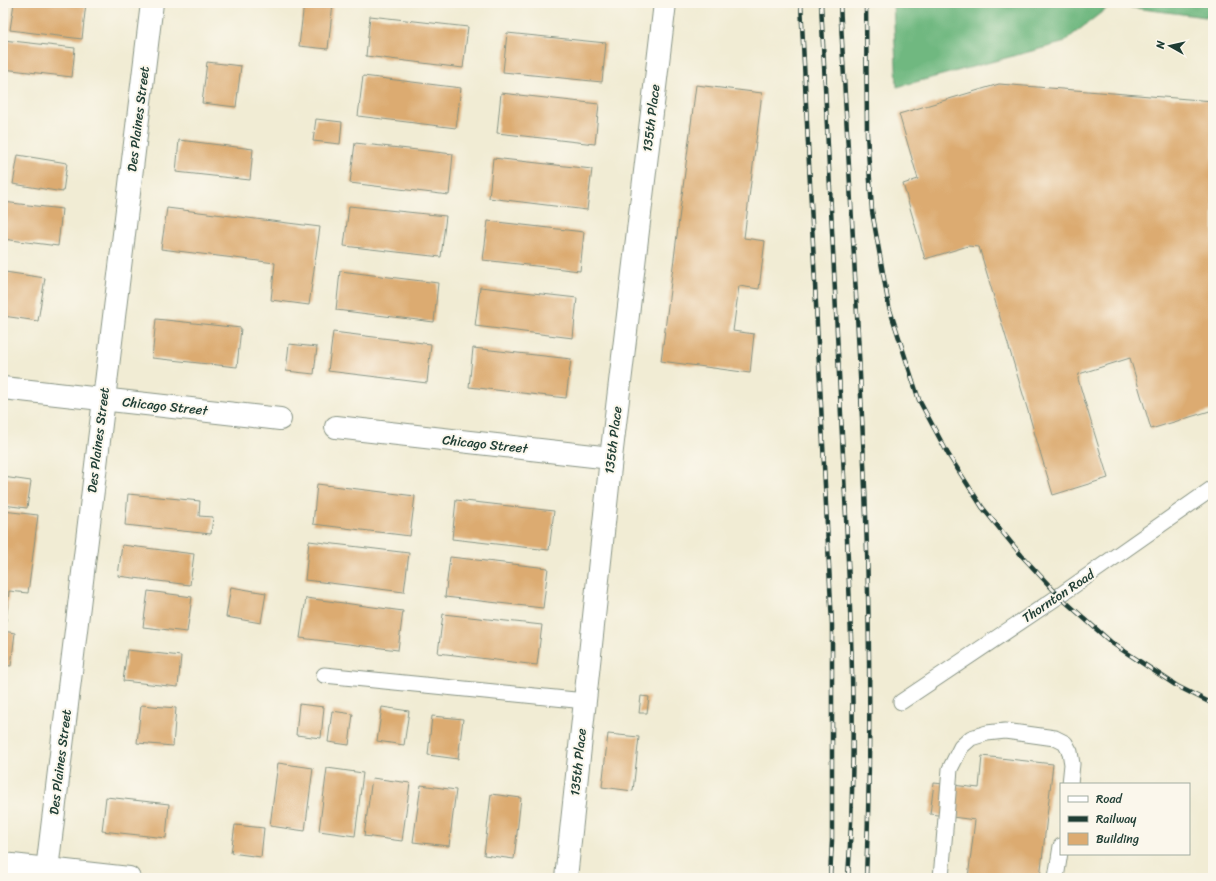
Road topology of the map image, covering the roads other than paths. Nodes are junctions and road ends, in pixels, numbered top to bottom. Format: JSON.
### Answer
{"nodes":[{"id":1,"x":152,"y":3,"type":"edge"},
{"id":2,"x":664,"y":3,"type":"edge"},
{"id":3,"x":3,"y":388,"type":"edge"},
{"id":4,"x":103,"y":399,"type":"junction"},
{"id":5,"x":280,"y":419,"type":"dead end"},
{"id":6,"x":336,"y":427,"type":"dead end"},
{"id":7,"x":611,"y":458,"type":"junction"},
{"id":8,"x":1213,"y":488,"type":"edge"},
{"id":9,"x":324,"y":674,"type":"dead end"},
{"id":10,"x":585,"y":701,"type":"junction"},
{"id":11,"x":901,"y":702,"type":"dead end"},
{"id":12,"x":1070,"y":783,"type":"edge"},
{"id":13,"x":1060,"y":852,"type":"edge"},
{"id":14,"x":3,"y":864,"type":"edge"},
{"id":15,"x":47,"y":873,"type":"edge"},
{"id":16,"x":129,"y":878,"type":"edge"},
{"id":17,"x":566,"y":878,"type":"edge"},
{"id":18,"x":941,"y":878,"type":"edge"},
{"id":19,"x":1056,"y":878,"type":"edge"}],
"edges":[{"from":1,"to":4,"type":"street","name":"Des Plaines Street"},
{"from":2,"to":7,"type":"street","name":"135th Place"},
{"from":3,"to":4,"type":"street","name":"Chicago Street"},
{"from":4,"to":5,"type":"street","name":"Chicago Street"},
{"from":4,"to":15,"type":"street","name":"Des Plaines Street"},
{"from":6,"to":7,"type":"street","name":"Chicago Street"},
{"from":7,"to":10,"type":"street","name":"135th Place"},
{"from":8,"to":11,"type":"lane","name":"Thornton Road"},
{"from":9,"to":10,"type":"lane"},
{"from":10,"to":17,"type":"street","name":"135th Place"},
{"from":12,"to":18,"type":"lane"},
{"from":13,"to":19,"type":"lane"},
{"from":14,"to":15,"type":"street"},
{"from":15,"to":16,"type":"street"}]}
